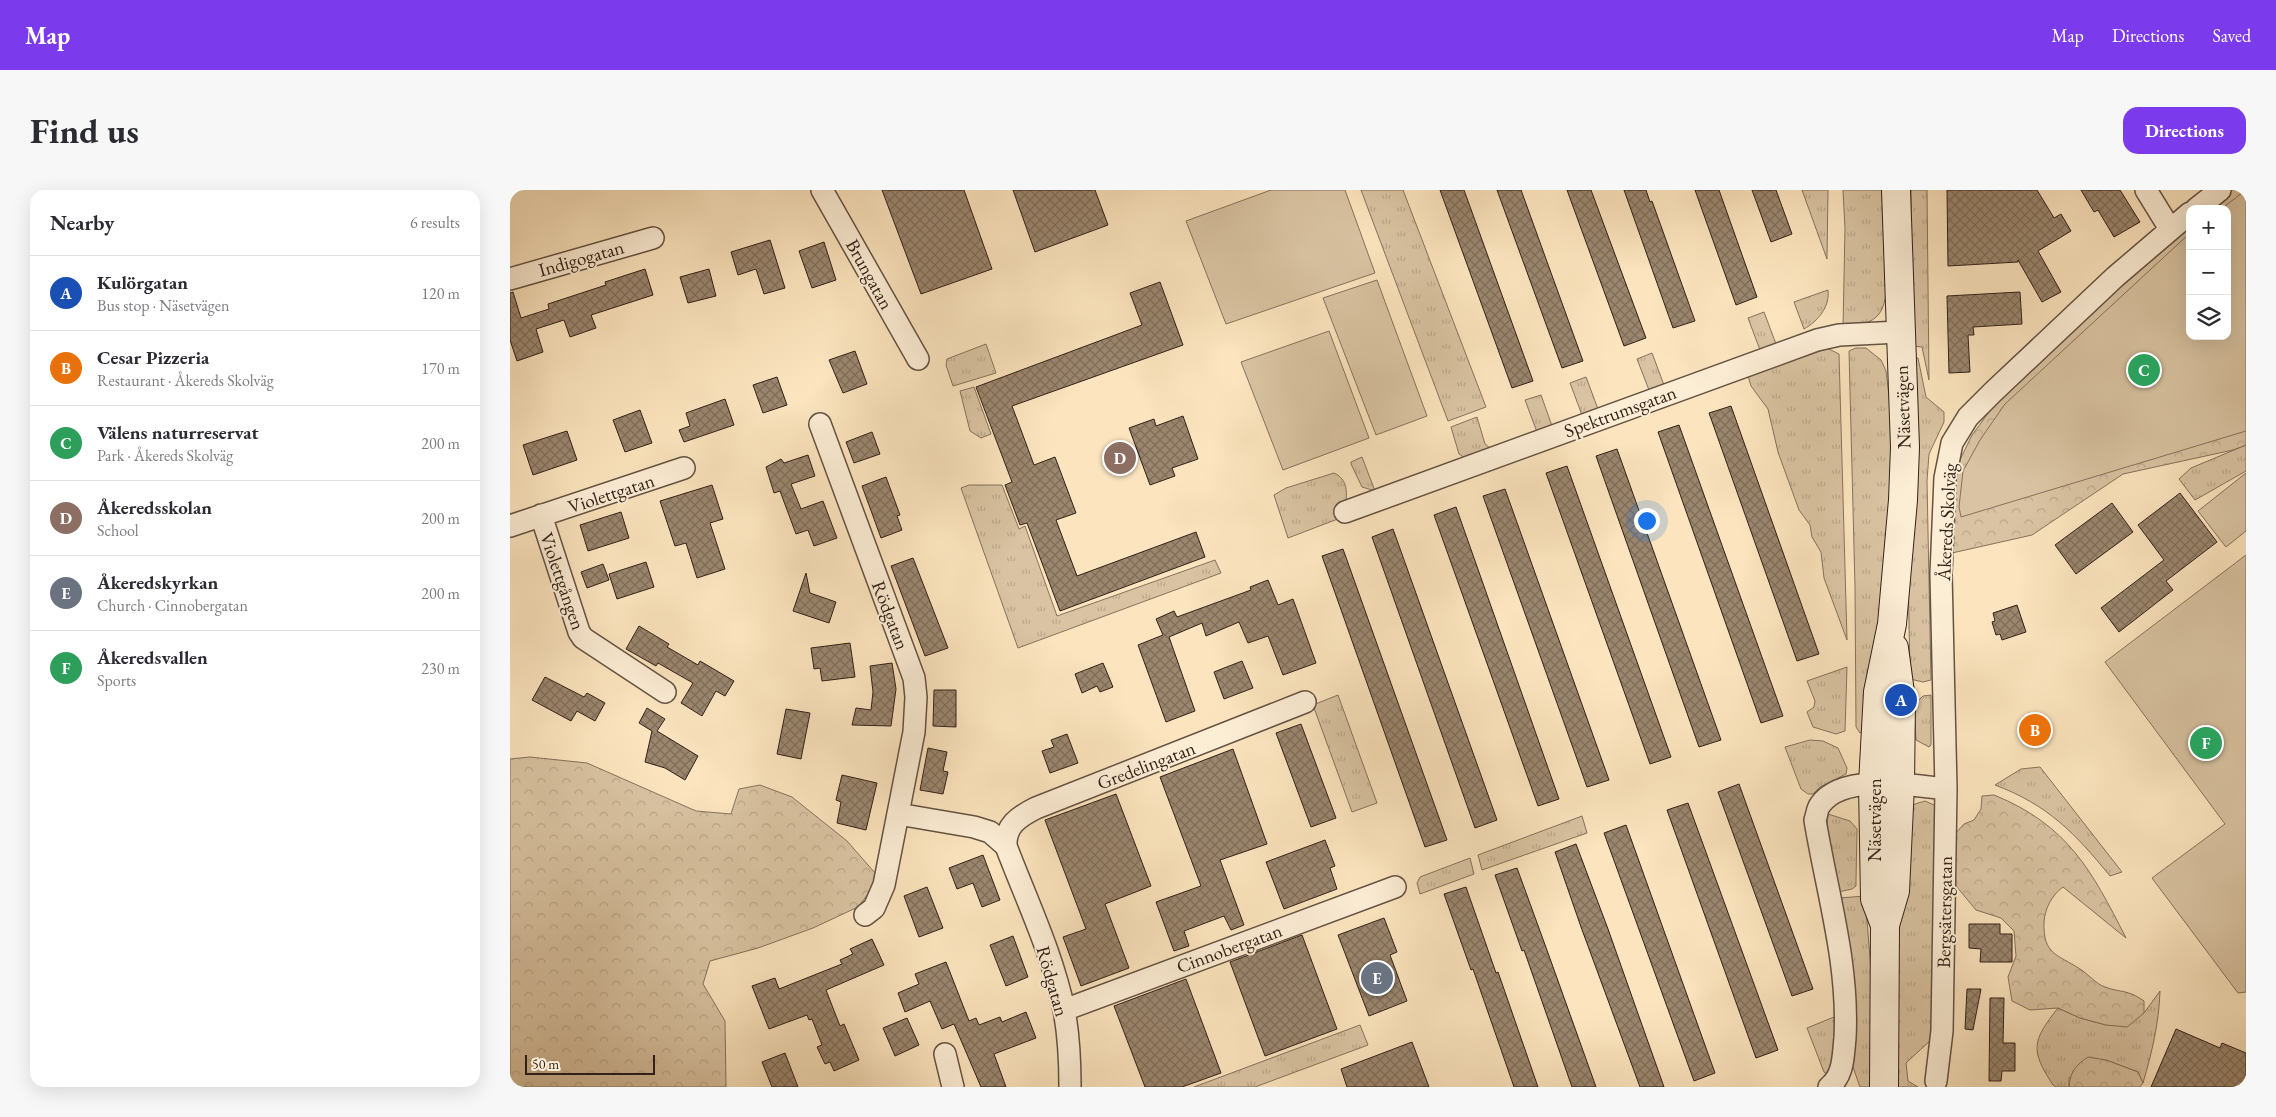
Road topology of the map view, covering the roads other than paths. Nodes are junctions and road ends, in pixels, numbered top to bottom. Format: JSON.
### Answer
{"nodes":[{"id":1,"x":822,"y":190,"type":"edge"},
{"id":2,"x":1896,"y":190,"type":"edge"},
{"id":3,"x":2146,"y":190,"type":"edge"},
{"id":4,"x":2220,"y":190,"type":"edge"},
{"id":5,"x":2201,"y":205,"type":"edge"},
{"id":6,"x":2186,"y":216,"type":"edge"},
{"id":7,"x":2170,"y":229,"type":"junction"},
{"id":8,"x":653,"y":238,"type":"dead end"},
{"id":9,"x":510,"y":279,"type":"edge"},
{"id":10,"x":1899,"y":332,"type":"junction"},
{"id":11,"x":918,"y":359,"type":"dead end"},
{"id":12,"x":820,"y":424,"type":"dead end"},
{"id":13,"x":684,"y":468,"type":"dead end"},
{"id":14,"x":1345,"y":512,"type":"dead end"},
{"id":15,"x":541,"y":515,"type":"junction"},
{"id":16,"x":510,"y":526,"type":"edge"},
{"id":17,"x":1892,"y":624,"type":"junction"},
{"id":18,"x":665,"y":692,"type":"dead end"},
{"id":19,"x":1305,"y":702,"type":"dead end"},
{"id":20,"x":1873,"y":784,"type":"junction"},
{"id":21,"x":1900,"y":785,"type":"junction"},
{"id":22,"x":1946,"y":789,"type":"junction"},
{"id":23,"x":898,"y":814,"type":"junction"},
{"id":24,"x":1006,"y":846,"type":"junction"},
{"id":25,"x":1395,"y":886,"type":"dead end"},
{"id":26,"x":865,"y":915,"type":"dead end"},
{"id":27,"x":1885,"y":925,"type":"junction"},
{"id":28,"x":1064,"y":1010,"type":"junction"},
{"id":29,"x":945,"y":1054,"type":"dead end"},
{"id":30,"x":1936,"y":1081,"type":"dead end"},
{"id":31,"x":953,"y":1087,"type":"edge"},
{"id":32,"x":1070,"y":1087,"type":"edge"},
{"id":33,"x":1829,"y":1087,"type":"edge"},
{"id":34,"x":1884,"y":1087,"type":"edge"}],
"edges":[{"from":1,"to":11,"type":"street","name":"Brungatan"},
{"from":2,"to":10,"type":"street","name":"Näsetvägen"},
{"from":3,"to":7,"type":"street"},
{"from":4,"to":5,"type":"street"},
{"from":6,"to":7,"type":"street","name":"Åkereds Skolväg"},
{"from":7,"to":22,"type":"street","name":"Åkereds Skolväg"},
{"from":8,"to":9,"type":"street","name":"Indigogatan"},
{"from":10,"to":14,"type":"street","name":"Spektrumsgatan"},
{"from":10,"to":17,"type":"street","name":"Näsetvägen"},
{"from":12,"to":23,"type":"street","name":"Rödgatan"},
{"from":13,"to":15,"type":"street","name":"Violettgatan"},
{"from":15,"to":16,"type":"street","name":"Violettgatan"},
{"from":15,"to":18,"type":"street","name":"Violettgången"},
{"from":17,"to":20,"type":"street","name":"Näsetvägen"},
{"from":17,"to":21,"type":"street","name":"Näsetvägen"},
{"from":19,"to":24,"type":"street","name":"Gredelingatan"},
{"from":20,"to":21,"type":"street"},
{"from":20,"to":27,"type":"street","name":"Näsetvägen"},
{"from":20,"to":33,"type":"street"},
{"from":21,"to":22,"type":"street"},
{"from":21,"to":27,"type":"street","name":"Näsetvägen"},
{"from":22,"to":30,"type":"street","name":"Bergsätersgatan"},
{"from":23,"to":24,"type":"street"},
{"from":23,"to":26,"type":"street","name":"Rödgatan"},
{"from":24,"to":28,"type":"street","name":"Rödgatan"},
{"from":25,"to":28,"type":"street","name":"Cinnobergatan"},
{"from":27,"to":34,"type":"street","name":"Näsetvägen"},
{"from":28,"to":32,"type":"street","name":"Rödgatan"},
{"from":29,"to":31,"type":"street"}]}
